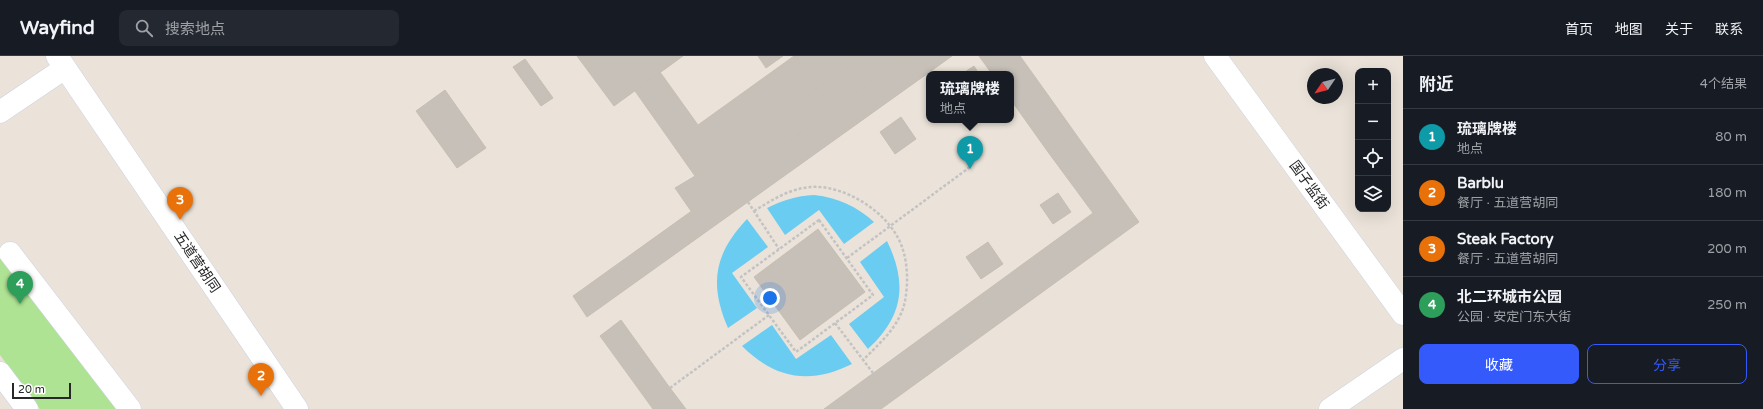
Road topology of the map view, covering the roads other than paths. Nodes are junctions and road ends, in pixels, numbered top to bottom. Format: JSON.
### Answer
{"nodes":[{"id":1,"x":1215,"y":56,"type":"edge"},
{"id":2,"x":61,"y":60,"type":"edge"},
{"id":3,"x":0,"y":112,"type":"edge"},
{"id":4,"x":10,"y":253,"type":"dead end"},
{"id":5,"x":1403,"y":314,"type":"edge"},
{"id":6,"x":1403,"y":359,"type":"edge"},
{"id":7,"x":0,"y":372,"type":"edge"},
{"id":8,"x":27,"y":409,"type":"edge"},
{"id":9,"x":130,"y":409,"type":"edge"},
{"id":10,"x":297,"y":409,"type":"edge"},
{"id":11,"x":1330,"y":409,"type":"edge"}],
"edges":[{"from":1,"to":5,"type":"street","name":"国子监街"},
{"from":2,"to":3,"type":"street"},
{"from":2,"to":10,"type":"street","name":"五道营胡同"},
{"from":4,"to":9,"type":"street"},
{"from":6,"to":11,"type":"street"},
{"from":7,"to":8,"type":"street"}]}
